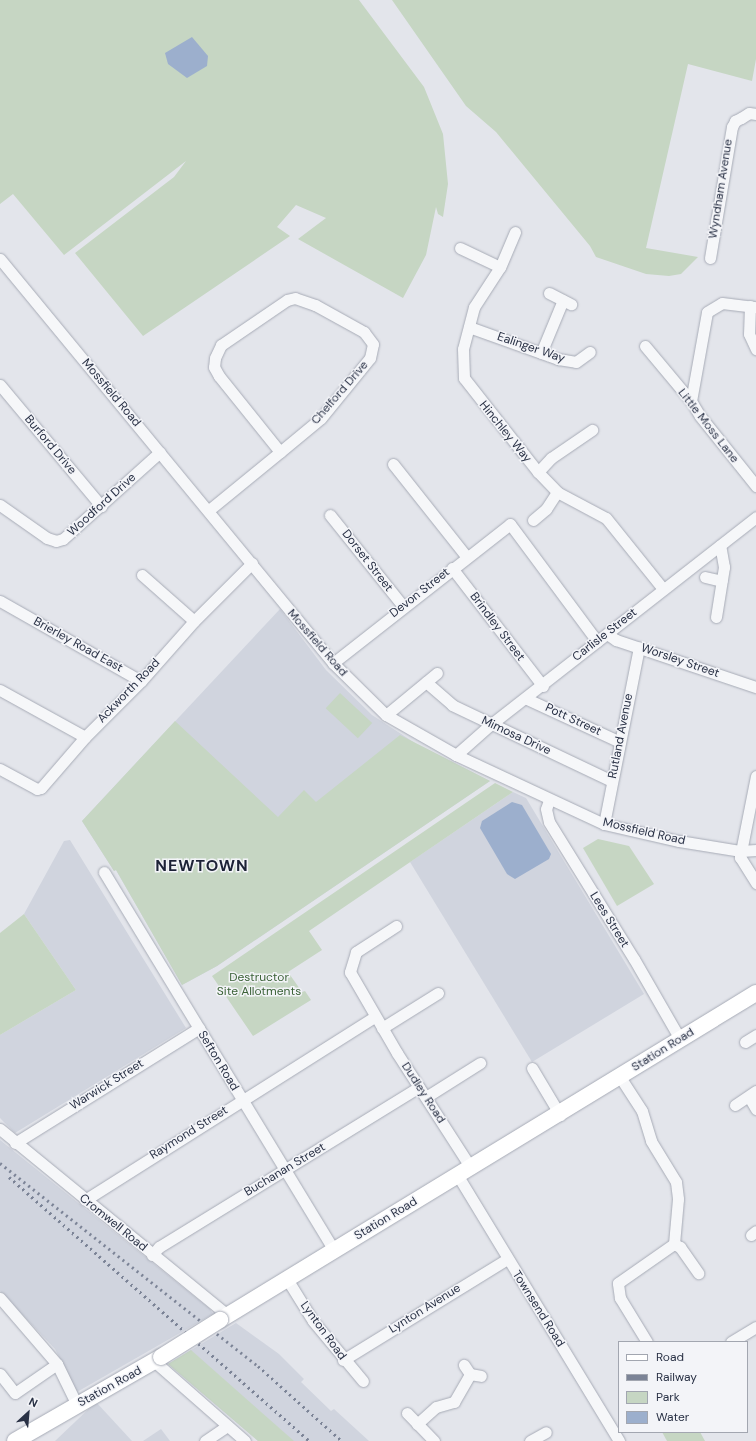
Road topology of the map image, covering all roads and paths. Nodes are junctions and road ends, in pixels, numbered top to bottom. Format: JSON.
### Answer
{"nodes":[{"id":1,"x":756,"y":114,"type":"edge"},
{"id":2,"x":515,"y":232,"type":"dead end"},
{"id":3,"x":460,"y":248,"type":"dead end"},
{"id":4,"x":710,"y":258,"type":"dead end"},
{"id":5,"x":0,"y":259,"type":"edge"},
{"id":6,"x":500,"y":267,"type":"junction"},
{"id":7,"x":549,"y":293,"type":"dead end"},
{"id":8,"x":753,"y":306,"type":"edge"},
{"id":9,"x":469,"y":327,"type":"junction"},
{"id":10,"x":645,"y":346,"type":"dead end"},
{"id":11,"x":756,"y":349,"type":"edge"},
{"id":12,"x":590,"y":352,"type":"dead end"},
{"id":13,"x":541,"y":353,"type":"junction"},
{"id":14,"x":0,"y":384,"type":"edge"},
{"id":15,"x":691,"y":401,"type":"junction"},
{"id":16,"x":592,"y":430,"type":"dead end"},
{"id":17,"x":160,"y":452,"type":"junction"},
{"id":18,"x":280,"y":452,"type":"junction"},
{"id":19,"x":393,"y":464,"type":"dead end"},
{"id":20,"x":538,"y":472,"type":"junction"},
{"id":21,"x":744,"y":472,"type":"junction"},
{"id":22,"x":756,"y":474,"type":"edge"},
{"id":23,"x":756,"y":486,"type":"edge"},
{"id":24,"x":557,"y":492,"type":"junction"},
{"id":25,"x":0,"y":505,"type":"edge"},
{"id":26,"x":101,"y":506,"type":"junction"},
{"id":27,"x":209,"y":510,"type":"junction"},
{"id":28,"x":330,"y":515,"type":"dead end"},
{"id":29,"x":756,"y":517,"type":"edge"},
{"id":30,"x":533,"y":520,"type":"dead end"},
{"id":31,"x":720,"y":545,"type":"junction"},
{"id":32,"x":466,"y":556,"type":"junction"},
{"id":33,"x":252,"y":563,"type":"junction"},
{"id":34,"x":452,"y":568,"type":"junction"},
{"id":35,"x":142,"y":575,"type":"dead end"},
{"id":36,"x":705,"y":577,"type":"dead end"},
{"id":37,"x":722,"y":581,"type":"junction"},
{"id":38,"x":663,"y":589,"type":"junction"},
{"id":39,"x":0,"y":601,"type":"edge"},
{"id":40,"x":403,"y":606,"type":"junction"},
{"id":41,"x":716,"y":617,"type":"dead end"},
{"id":42,"x":194,"y":620,"type":"junction"},
{"id":43,"x":607,"y":634,"type":"junction"},
{"id":44,"x":597,"y":641,"type":"junction"},
{"id":45,"x":639,"y":647,"type":"junction"},
{"id":46,"x":332,"y":663,"type":"junction"},
{"id":47,"x":437,"y":673,"type":"dead end"},
{"id":48,"x":141,"y":681,"type":"junction"},
{"id":49,"x":426,"y":682,"type":"junction"},
{"id":50,"x":543,"y":686,"type":"junction"},
{"id":51,"x":756,"y":687,"type":"edge"},
{"id":52,"x":0,"y":690,"type":"edge"},
{"id":53,"x":526,"y":699,"type":"junction"},
{"id":54,"x":386,"y":715,"type":"junction"},
{"id":55,"x":490,"y":725,"type":"junction"},
{"id":56,"x":85,"y":737,"type":"junction"},
{"id":57,"x":620,"y":742,"type":"junction"},
{"id":58,"x":456,"y":755,"type":"junction"},
{"id":59,"x":0,"y":769,"type":"edge"},
{"id":60,"x":756,"y":776,"type":"edge"},
{"id":61,"x":612,"y":781,"type":"junction"},
{"id":62,"x":549,"y":800,"type":"junction"},
{"id":63,"x":604,"y":824,"type":"junction"},
{"id":64,"x":756,"y":850,"type":"edge"},
{"id":65,"x":741,"y":851,"type":"junction"},
{"id":66,"x":104,"y":872,"type":"dead end"},
{"id":67,"x":756,"y":883,"type":"edge"},
{"id":68,"x":396,"y":926,"type":"dead end"},
{"id":69,"x":438,"y":993,"type":"dead end"},
{"id":70,"x":756,"y":993,"type":"edge"},
{"id":71,"x":375,"y":1017,"type":"junction"},
{"id":72,"x":198,"y":1028,"type":"junction"},
{"id":73,"x":382,"y":1028,"type":"junction"},
{"id":74,"x":756,"y":1034,"type":"edge"},
{"id":75,"x":680,"y":1039,"type":"junction"},
{"id":76,"x":745,"y":1042,"type":"dead end"},
{"id":77,"x":480,"y":1063,"type":"dead end"},
{"id":78,"x":532,"y":1068,"type":"dead end"},
{"id":79,"x":620,"y":1077,"type":"junction"},
{"id":80,"x":419,"y":1087,"type":"junction"},
{"id":81,"x":752,"y":1094,"type":"edge"},
{"id":82,"x":426,"y":1097,"type":"junction"},
{"id":83,"x":241,"y":1100,"type":"junction"},
{"id":84,"x":735,"y":1105,"type":"dead end"},
{"id":85,"x":756,"y":1109,"type":"edge"},
{"id":86,"x":560,"y":1115,"type":"junction"},
{"id":87,"x":0,"y":1129,"type":"edge"},
{"id":88,"x":15,"y":1143,"type":"junction"},
{"id":89,"x":284,"y":1170,"type":"junction"},
{"id":90,"x":465,"y":1172,"type":"junction"},
{"id":91,"x":85,"y":1200,"type":"junction"},
{"id":92,"x":674,"y":1244,"type":"junction"},
{"id":93,"x":334,"y":1250,"type":"junction"},
{"id":94,"x":152,"y":1255,"type":"junction"},
{"id":95,"x":507,"y":1259,"type":"junction"},
{"id":96,"x":698,"y":1273,"type":"dead end"},
{"id":97,"x":287,"y":1279,"type":"junction"},
{"id":98,"x":0,"y":1298,"type":"edge"},
{"id":99,"x":224,"y":1318,"type":"junction"},
{"id":100,"x":756,"y":1327,"type":"edge"},
{"id":101,"x":646,"y":1341,"type":"edge"},
{"id":102,"x":733,"y":1341,"type":"edge"},
{"id":103,"x":158,"y":1359,"type":"junction"},
{"id":104,"x":342,"y":1360,"type":"junction"},
{"id":105,"x":57,"y":1364,"type":"junction"},
{"id":106,"x":472,"y":1372,"type":"dead end"},
{"id":107,"x":2,"y":1381,"type":"edge"},
{"id":108,"x":363,"y":1381,"type":"dead end"},
{"id":109,"x":78,"y":1405,"type":"junction"},
{"id":110,"x":407,"y":1413,"type":"dead end"},
{"id":111,"x":417,"y":1424,"type":"junction"},
{"id":112,"x":228,"y":1426,"type":"junction"},
{"id":113,"x":546,"y":1432,"type":"dead end"},
{"id":114,"x":15,"y":1441,"type":"edge"},
{"id":115,"x":205,"y":1441,"type":"edge"},
{"id":116,"x":245,"y":1441,"type":"edge"},
{"id":117,"x":434,"y":1441,"type":"edge"},
{"id":118,"x":530,"y":1441,"type":"edge"},
{"id":119,"x":619,"y":1441,"type":"edge"}],
"edges":[{"from":1,"to":4,"type":"street","name":"Wyndham Avenue"},
{"from":2,"to":6,"type":"street","name":"Hinchley Way"},
{"from":3,"to":6,"type":"street"},
{"from":5,"to":17,"type":"street","name":"Mossfield Road"},
{"from":6,"to":9,"type":"street","name":"Hinchley Way"},
{"from":7,"to":13,"type":"street"},
{"from":8,"to":11,"type":"street"},
{"from":8,"to":15,"type":"street"},
{"from":9,"to":13,"type":"street","name":"Ealinger Way"},
{"from":9,"to":20,"type":"street","name":"Hinchley Way"},
{"from":10,"to":15,"type":"street","name":"Little Moss Lane"},
{"from":12,"to":13,"type":"street","name":"Ealinger Way"},
{"from":14,"to":26,"type":"street","name":"Burford Drive"},
{"from":15,"to":21,"type":"street","name":"Little Moss Lane"},
{"from":16,"to":20,"type":"street"},
{"from":17,"to":26,"type":"street","name":"Woodford Drive"},
{"from":17,"to":27,"type":"street","name":"Mossfield Road"},
{"from":18,"to":18,"type":"street","name":"Chelford Drive"},
{"from":18,"to":27,"type":"street","name":"Chelford Drive"},
{"from":19,"to":32,"type":"street"},
{"from":20,"to":24,"type":"street","name":"Hinchley Way"},
{"from":21,"to":22,"type":"street"},
{"from":21,"to":23,"type":"street","name":"Little Moss Lane"},
{"from":24,"to":30,"type":"street"},
{"from":24,"to":38,"type":"street","name":"Hinchley Way"},
{"from":25,"to":26,"type":"street","name":"Woodford Drive"},
{"from":27,"to":33,"type":"street","name":"Mossfield Road"},
{"from":28,"to":40,"type":"street","name":"Dorset Street"},
{"from":29,"to":31,"type":"street","name":"Carlisle Street"},
{"from":31,"to":37,"type":"street"},
{"from":31,"to":38,"type":"street","name":"Carlisle Street"},
{"from":32,"to":34,"type":"street","name":"Devon Street"},
{"from":32,"to":44,"type":"street","name":"Devon Street"},
{"from":33,"to":42,"type":"street","name":"Ackworth Road"},
{"from":33,"to":46,"type":"street","name":"Mossfield Road"},
{"from":34,"to":40,"type":"street","name":"Devon Street"},
{"from":34,"to":50,"type":"street","name":"Brindley Street"},
{"from":35,"to":42,"type":"street"},
{"from":36,"to":37,"type":"street"},
{"from":37,"to":41,"type":"street"},
{"from":38,"to":43,"type":"street","name":"Carlisle Street"},
{"from":39,"to":48,"type":"street","name":"Brierley Road East"},
{"from":40,"to":46,"type":"street","name":"Devon Street"},
{"from":42,"to":48,"type":"street","name":"Ackworth Road"},
{"from":43,"to":44,"type":"street","name":"Carlisle Street"},
{"from":43,"to":45,"type":"street","name":"Worsley Street"},
{"from":44,"to":50,"type":"street","name":"Carlisle Street"},
{"from":45,"to":51,"type":"street","name":"Worsley Street"},
{"from":45,"to":57,"type":"street","name":"Rutland Avenue"},
{"from":46,"to":54,"type":"street","name":"Mossfield Road"},
{"from":47,"to":49,"type":"street"},
{"from":48,"to":56,"type":"street","name":"Ackworth Road"},
{"from":49,"to":54,"type":"street"},
{"from":49,"to":55,"type":"street","name":"Mimosa Drive"},
{"from":50,"to":53,"type":"street","name":"Carlisle Street"},
{"from":52,"to":56,"type":"street"},
{"from":53,"to":55,"type":"street","name":"Carlisle Street"},
{"from":53,"to":57,"type":"street","name":"Pott Street"},
{"from":54,"to":58,"type":"street","name":"Mossfield Road"},
{"from":55,"to":58,"type":"street","name":"Carlisle Street"},
{"from":55,"to":61,"type":"street","name":"Mimosa Drive"},
{"from":56,"to":59,"type":"street","name":"Ackworth Road"},
{"from":57,"to":61,"type":"street","name":"Rutland Avenue"},
{"from":58,"to":62,"type":"street","name":"Mossfield Road"},
{"from":60,"to":65,"type":"street"},
{"from":61,"to":63,"type":"street","name":"Rutland Avenue"},
{"from":62,"to":63,"type":"street","name":"Mossfield Road"},
{"from":62,"to":75,"type":"street","name":"Lees Street"},
{"from":63,"to":65,"type":"street","name":"Mossfield Road"},
{"from":64,"to":65,"type":"street","name":"Mossfield Road"},
{"from":65,"to":67,"type":"street"},
{"from":66,"to":72,"type":"street","name":"Sefton Road"},
{"from":68,"to":71,"type":"street","name":"Dudley Road"},
{"from":69,"to":73,"type":"street"},
{"from":70,"to":75,"type":"main road","name":"Station Road"},
{"from":71,"to":73,"type":"street","name":"Dudley Road"},
{"from":71,"to":83,"type":"street","name":"Raymond Street"},
{"from":72,"to":83,"type":"street","name":"Sefton Road"},
{"from":72,"to":88,"type":"street","name":"Warwick Street"},
{"from":73,"to":80,"type":"street","name":"Dudley Road"},
{"from":74,"to":76,"type":"street"},
{"from":75,"to":79,"type":"main road","name":"Station Road"},
{"from":77,"to":82,"type":"street"},
{"from":78,"to":86,"type":"street"},
{"from":79,"to":86,"type":"main road","name":"Station Road"},
{"from":79,"to":92,"type":"street"},
{"from":80,"to":82,"type":"street","name":"Dudley Road"},
{"from":80,"to":89,"type":"street","name":"Buchanan Street"},
{"from":81,"to":84,"type":"street"},
{"from":81,"to":85,"type":"street"},
{"from":82,"to":90,"type":"street","name":"Dudley Road"},
{"from":83,"to":89,"type":"street","name":"Sefton Road"},
{"from":83,"to":91,"type":"street","name":"Raymond Street"},
{"from":86,"to":90,"type":"main road","name":"Station Road"},
{"from":87,"to":88,"type":"street","name":"Cromwell Road"},
{"from":88,"to":91,"type":"street","name":"Cromwell Road"},
{"from":89,"to":93,"type":"street","name":"Sefton Road"},
{"from":89,"to":94,"type":"street","name":"Buchanan Street"},
{"from":90,"to":93,"type":"main road","name":"Station Road"},
{"from":90,"to":95,"type":"street","name":"Townsend Road"},
{"from":91,"to":94,"type":"street","name":"Cromwell Road"},
{"from":92,"to":96,"type":"street"},
{"from":92,"to":101,"type":"street"},
{"from":93,"to":97,"type":"main road","name":"Station Road"},
{"from":94,"to":99,"type":"street","name":"Cromwell Road"},
{"from":95,"to":104,"type":"street","name":"Lynton Avenue"},
{"from":95,"to":119,"type":"street","name":"Townsend Road"},
{"from":97,"to":99,"type":"main road","name":"Station Road"},
{"from":97,"to":104,"type":"street","name":"Lynton Road"},
{"from":98,"to":105,"type":"street"},
{"from":99,"to":103,"type":"main road","name":"Station Road","bridge":true},
{"from":100,"to":102,"type":"street"},
{"from":103,"to":109,"type":"main road","name":"Station Road"},
{"from":103,"to":112,"type":"street"},
{"from":104,"to":108,"type":"street","name":"Lynton Road"},
{"from":105,"to":107,"type":"street"},
{"from":105,"to":109,"type":"street"},
{"from":106,"to":111,"type":"street"},
{"from":109,"to":114,"type":"main road","name":"Station Road"},
{"from":110,"to":111,"type":"street"},
{"from":111,"to":117,"type":"street"},
{"from":112,"to":115,"type":"street"},
{"from":112,"to":116,"type":"street"},
{"from":113,"to":118,"type":"street"}]}
